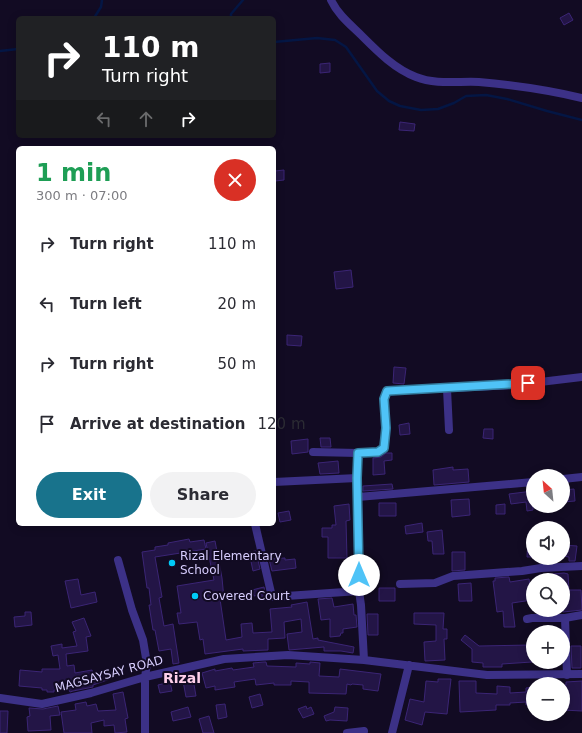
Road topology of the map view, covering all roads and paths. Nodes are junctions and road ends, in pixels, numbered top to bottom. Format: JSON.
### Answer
{"nodes":[{"id":1,"x":331,"y":0,"type":"edge"},
{"id":2,"x":582,"y":98,"type":"edge"},
{"id":3,"x":582,"y":377,"type":"edge"},
{"id":4,"x":447,"y":389,"type":"junction"},
{"id":5,"x":448,"y":430,"type":"dead end"},
{"id":6,"x":313,"y":452,"type":"dead end"},
{"id":7,"x":358,"y":453,"type":"junction"},
{"id":8,"x":582,"y":477,"type":"edge"},
{"id":9,"x":357,"y":478,"type":"junction"},
{"id":10,"x":570,"y":478,"type":"edge"},
{"id":11,"x":276,"y":482,"type":"edge"},
{"id":12,"x":526,"y":483,"type":"edge"},
{"id":13,"x":358,"y":497,"type":"junction"},
{"id":14,"x":255,"y":526,"type":"edge"},
{"id":15,"x":118,"y":560,"type":"dead end"},
{"id":16,"x":582,"y":566,"type":"edge"},
{"id":17,"x":400,"y":584,"type":"dead end"},
{"id":18,"x":359,"y":591,"type":"junction"},
{"id":19,"x":582,"y":615,"type":"edge"},
{"id":20,"x":565,"y":618,"type":"junction"},
{"id":21,"x":527,"y":619,"type":"dead end"},
{"id":22,"x":364,"y":660,"type":"junction"},
{"id":23,"x":409,"y":665,"type":"junction"},
{"id":24,"x":582,"y":674,"type":"edge"},
{"id":25,"x":567,"y":675,"type":"junction"},
{"id":26,"x":144,"y":677,"type":"junction"},
{"id":27,"x":0,"y":698,"type":"edge"},
{"id":28,"x":364,"y":731,"type":"dead end"},
{"id":29,"x":145,"y":733,"type":"edge"},
{"id":30,"x":347,"y":733,"type":"edge"},
{"id":31,"x":392,"y":733,"type":"edge"}],
"edges":[{"from":1,"to":2,"type":"street"},
{"from":3,"to":4,"type":"street"},
{"from":4,"to":5,"type":"street"},
{"from":4,"to":7,"type":"street"},
{"from":6,"to":7,"type":"street"},
{"from":7,"to":9,"type":"street"},
{"from":8,"to":10,"type":"street"},
{"from":9,"to":11,"type":"street"},
{"from":9,"to":13,"type":"street"},
{"from":12,"to":13,"type":"street"},
{"from":13,"to":18,"type":"street"},
{"from":14,"to":18,"type":"street"},
{"from":15,"to":26,"type":"street"},
{"from":16,"to":17,"type":"street"},
{"from":18,"to":22,"type":"street"},
{"from":19,"to":20,"type":"street"},
{"from":20,"to":21,"type":"street"},
{"from":20,"to":25,"type":"street"},
{"from":22,"to":23,"type":"street","name":"MAGSAYSAY ROAD"},
{"from":22,"to":26,"type":"street","name":"MAGSAYSAY ROAD"},
{"from":23,"to":25,"type":"street","name":"MAGSAYSAY ROAD"},
{"from":23,"to":31,"type":"street"},
{"from":24,"to":25,"type":"street","name":"MAGSAYSAY ROAD"},
{"from":26,"to":27,"type":"street","name":"MAGSAYSAY ROAD"},
{"from":26,"to":29,"type":"street"},
{"from":28,"to":30,"type":"street"}]}
